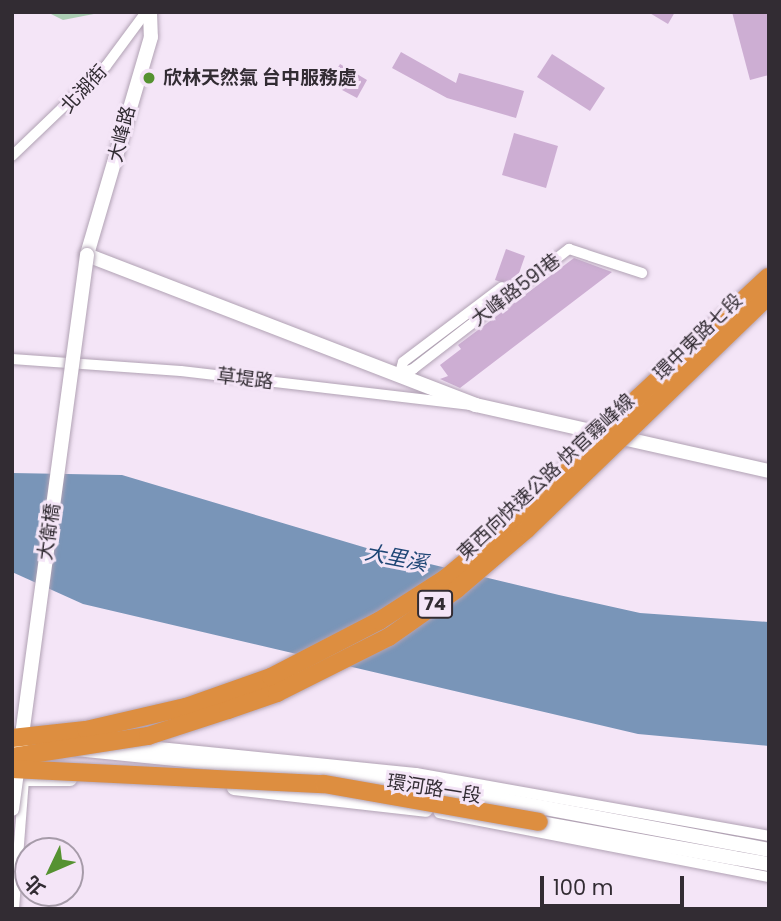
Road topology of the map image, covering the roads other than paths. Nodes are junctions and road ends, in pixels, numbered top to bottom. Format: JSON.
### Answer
{"nodes":[{"id":1,"x":148,"y":12,"type":"edge"},
{"id":2,"x":12,"y":156,"type":"edge"},
{"id":3,"x":87,"y":255,"type":"junction"},
{"id":4,"x":769,"y":270,"type":"edge"},
{"id":5,"x":642,"y":273,"type":"dead end"},
{"id":6,"x":768,"y":277,"type":"edge"},
{"id":7,"x":502,"y":288,"type":"dead end"},
{"id":8,"x":769,"y":297,"type":"edge"},
{"id":9,"x":12,"y":359,"type":"edge"},
{"id":10,"x":400,"y":373,"type":"junction"},
{"id":11,"x":476,"y":405,"type":"junction"},
{"id":12,"x":598,"y":434,"type":"junction"},
{"id":13,"x":623,"y":439,"type":"junction"},
{"id":14,"x":769,"y":471,"type":"edge"},
{"id":15,"x":12,"y":740,"type":"edge"},
{"id":16,"x":96,"y":754,"type":"junction"},
{"id":17,"x":12,"y":757,"type":"edge"},
{"id":18,"x":16,"y":776,"type":"edge"},
{"id":19,"x":12,"y":809,"type":"edge"},
{"id":20,"x":422,"y":810,"type":"junction"},
{"id":21,"x":539,"y":822,"type":"junction"},
{"id":22,"x":769,"y":836,"type":"edge"},
{"id":23,"x":769,"y":850,"type":"edge"},
{"id":24,"x":769,"y":864,"type":"edge"},
{"id":25,"x":769,"y":877,"type":"edge"},
{"id":26,"x":14,"y":909,"type":"edge"}],
"edges":[{"from":1,"to":2,"type":"street","name":"北湖街"},
{"from":1,"to":3,"type":"street","name":"大峰路"},
{"from":3,"to":10,"type":"street","name":"草堤路"},
{"from":3,"to":19,"type":"street","name":"大衛橋","bridge":true},
{"from":4,"to":12,"type":"street","name":"環中東路七段"},
{"from":5,"to":10,"type":"street","name":"大峰路591巷"},
{"from":6,"to":15,"type":"highway","name":"東西向快速公路 快官霧峰線","number":"74","bridge":true},
{"from":7,"to":10,"type":"street"},
{"from":8,"to":13,"type":"street","name":"環中東路七段"},
{"from":8,"to":17,"type":"highway","name":"東西向快速公路 快官霧峰線","number":"74","bridge":true},
{"from":9,"to":11,"type":"street","name":"草堤路"},
{"from":10,"to":11,"type":"street","name":"草堤路"},
{"from":11,"to":12,"type":"street","name":"草堤路"},
{"from":12,"to":13,"type":"street","name":"草堤路"},
{"from":13,"to":14,"type":"street","name":"草堤路"},
{"from":15,"to":16,"type":"street","name":"環河路一段"},
{"from":16,"to":22,"type":"street","name":"環河路一段"},
{"from":16,"to":23,"type":"street","name":"環河路一段"},
{"from":18,"to":20,"type":"street","name":"環河路一段"},
{"from":18,"to":21,"type":"highway","bridge":true},
{"from":18,"to":26,"type":"street"},
{"from":20,"to":21,"type":"street","name":"環河路一段"},
{"from":20,"to":25,"type":"street","name":"環河路一段"},
{"from":21,"to":24,"type":"street","name":"環河路一段"}]}
